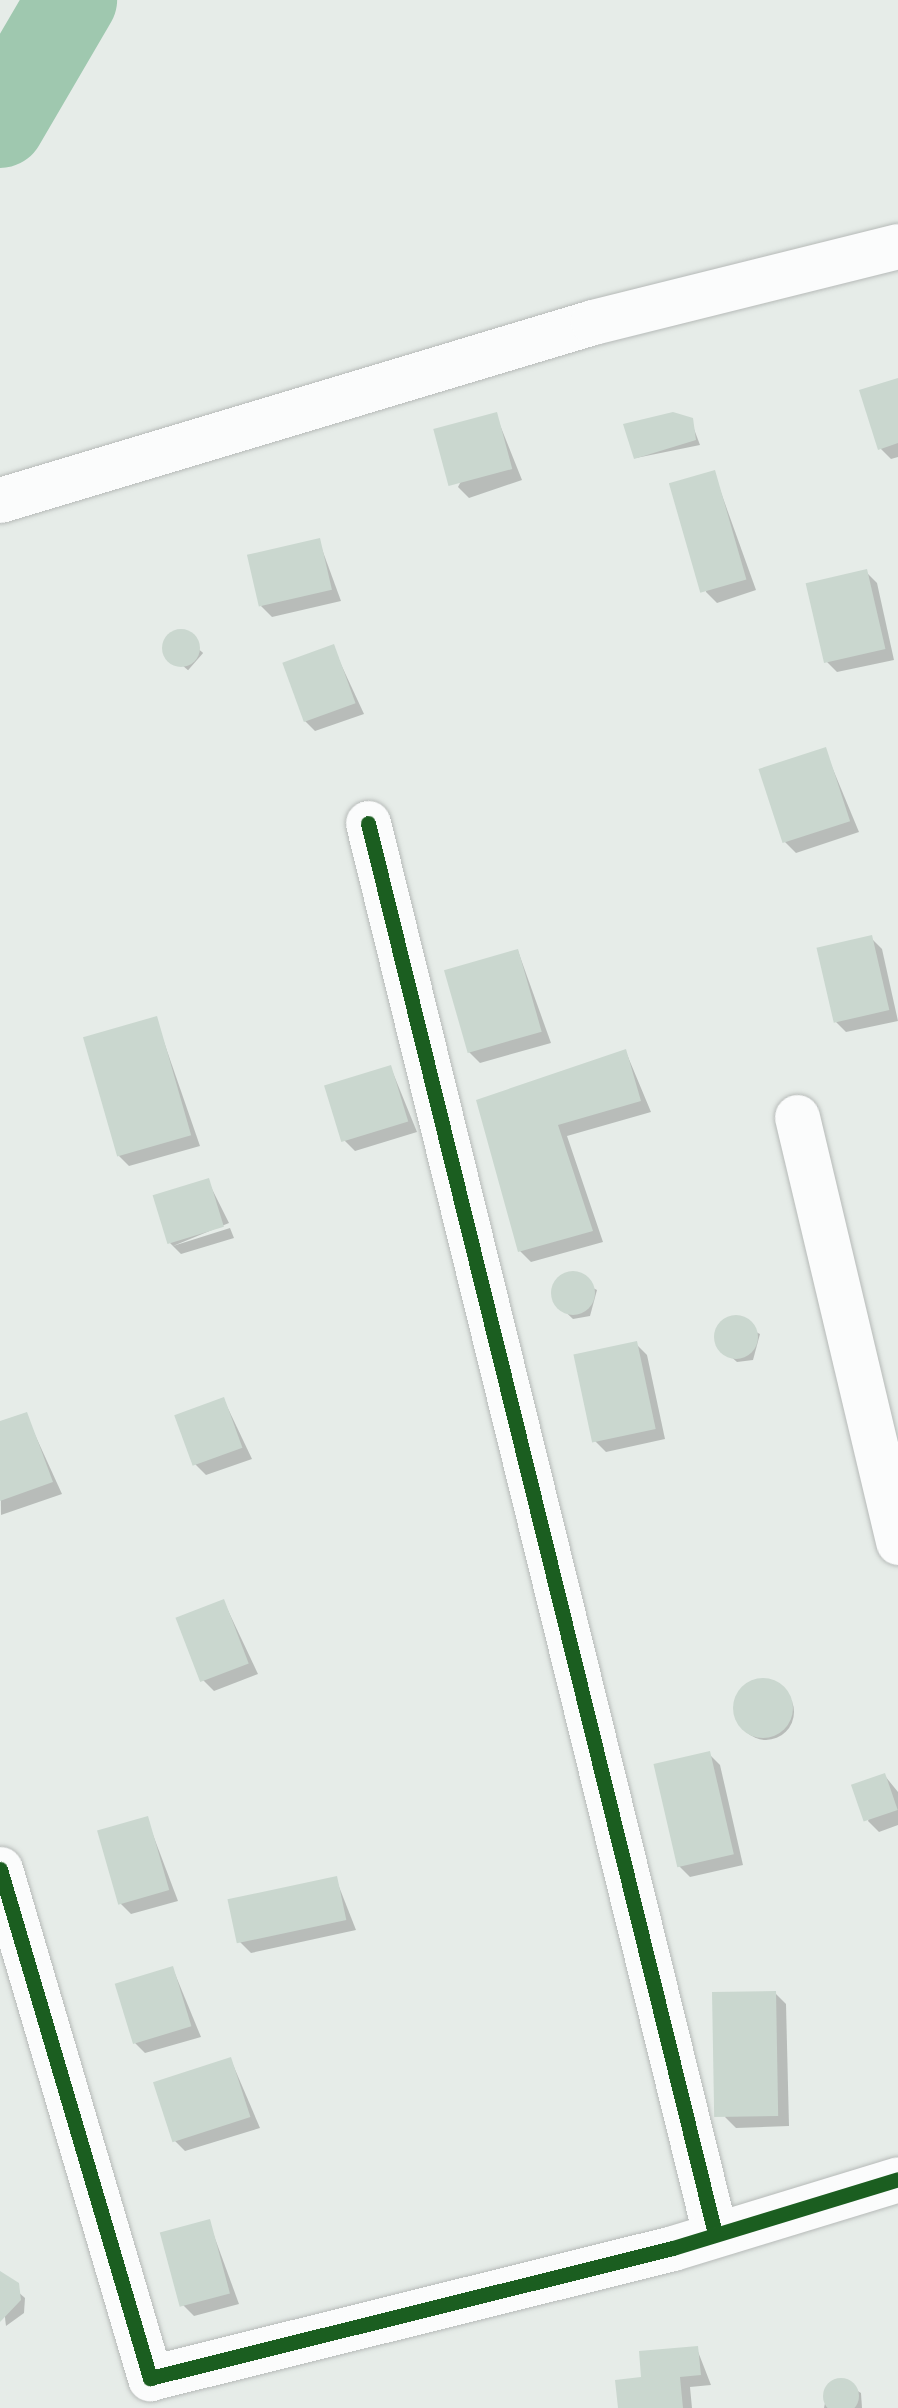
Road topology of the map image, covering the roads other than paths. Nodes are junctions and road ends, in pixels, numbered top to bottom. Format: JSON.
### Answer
{"nodes":[{"id":1,"x":898,"y":246,"type":"edge"},
{"id":2,"x":0,"y":500,"type":"edge"},
{"id":3,"x":368,"y":823,"type":"dead end"},
{"id":4,"x":797,"y":1117,"type":"dead end"},
{"id":5,"x":898,"y":1542,"type":"edge"},
{"id":6,"x":0,"y":1869,"type":"edge"},
{"id":7,"x":898,"y":2179,"type":"edge"},
{"id":8,"x":715,"y":2234,"type":"junction"}],
"edges":[{"from":1,"to":2,"type":"street"},
{"from":3,"to":8,"type":"street"},
{"from":4,"to":5,"type":"street"},
{"from":6,"to":8,"type":"street"},
{"from":7,"to":8,"type":"street"}]}
